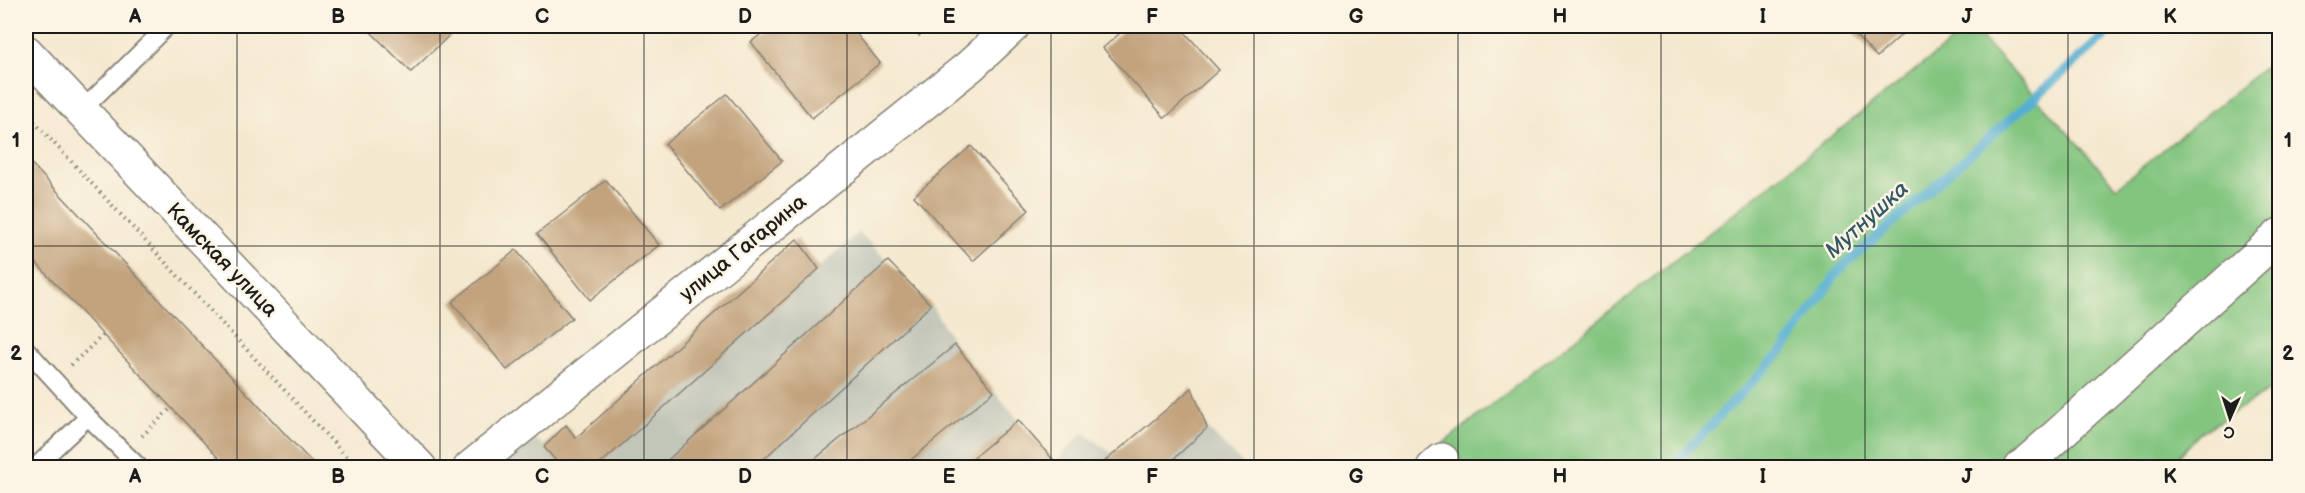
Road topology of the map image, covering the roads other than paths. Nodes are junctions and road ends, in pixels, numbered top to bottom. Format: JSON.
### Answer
{"nodes":[{"id":1,"x":166,"y":26,"type":"edge"},
{"id":2,"x":1013,"y":26,"type":"edge"},
{"id":3,"x":26,"y":52,"type":"edge"},
{"id":4,"x":80,"y":112,"type":"junction"},
{"id":5,"x":2280,"y":235,"type":"edge"},
{"id":6,"x":26,"y":349,"type":"edge"},
{"id":7,"x":88,"y":417,"type":"junction"},
{"id":8,"x":34,"y":468,"type":"edge"},
{"id":9,"x":140,"y":468,"type":"edge"},
{"id":10,"x":420,"y":468,"type":"edge"},
{"id":11,"x":470,"y":468,"type":"edge"},
{"id":12,"x":2021,"y":468,"type":"edge"}],
"edges":[{"from":1,"to":4,"type":"lane"},
{"from":2,"to":11,"type":"street","name":"улица Гагарина"},
{"from":3,"to":4,"type":"street","name":"Камская улица"},
{"from":4,"to":10,"type":"street","name":"Камская улица"},
{"from":5,"to":12,"type":"street"},
{"from":6,"to":7,"type":"lane"},
{"from":7,"to":8,"type":"lane"},
{"from":7,"to":9,"type":"lane"}]}
